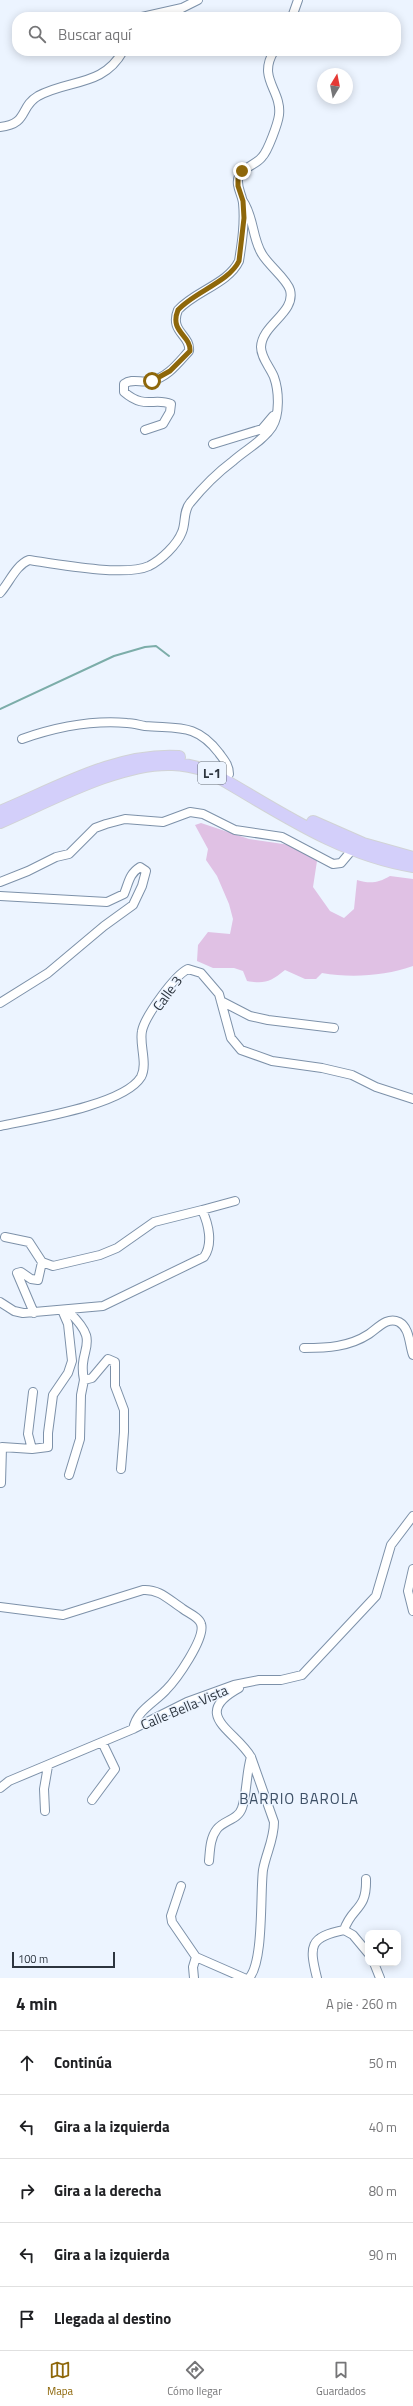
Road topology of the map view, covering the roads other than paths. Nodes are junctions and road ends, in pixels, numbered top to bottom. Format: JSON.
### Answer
{"nodes":[{"id":1,"x":198,"y":0,"type":"edge"},
{"id":2,"x":298,"y":0,"type":"edge"},
{"id":3,"x":164,"y":12,"type":"edge"},
{"id":4,"x":294,"y":12,"type":"edge"},
{"id":5,"x":121,"y":56,"type":"edge"},
{"id":6,"x":272,"y":56,"type":"edge"},
{"id":7,"x":0,"y":127,"type":"edge"},
{"id":8,"x":243,"y":201,"type":"junction"},
{"id":9,"x":276,"y":411,"type":"junction"},
{"id":10,"x":144,"y":430,"type":"dead end"},
{"id":11,"x":213,"y":444,"type":"dead end"},
{"id":12,"x":0,"y":593,"type":"edge"},
{"id":13,"x":22,"y":739,"type":"dead end"},
{"id":14,"x":229,"y":774,"type":"junction"},
{"id":15,"x":0,"y":812,"type":"edge"},
{"id":16,"x":0,"y":822,"type":"edge"},
{"id":17,"x":352,"y":850,"type":"junction"},
{"id":18,"x":413,"y":858,"type":"edge"},
{"id":19,"x":413,"y":866,"type":"edge"},
{"id":20,"x":0,"y":882,"type":"edge"},
{"id":21,"x":0,"y":896,"type":"edge"},
{"id":22,"x":221,"y":1001,"type":"junction"},
{"id":23,"x":0,"y":1003,"type":"edge"},
{"id":24,"x":334,"y":1028,"type":"dead end"},
{"id":25,"x":413,"y":1100,"type":"edge"},
{"id":26,"x":0,"y":1126,"type":"edge"},
{"id":27,"x":235,"y":1201,"type":"dead end"},
{"id":28,"x":202,"y":1210,"type":"junction"},
{"id":29,"x":4,"y":1237,"type":"dead end"},
{"id":30,"x":42,"y":1262,"type":"junction"},
{"id":31,"x":0,"y":1302,"type":"edge"},
{"id":32,"x":62,"y":1311,"type":"junction"},
{"id":33,"x":34,"y":1313,"type":"junction"},
{"id":34,"x":304,"y":1348,"type":"dead end"},
{"id":35,"x":413,"y":1355,"type":"edge"},
{"id":36,"x":84,"y":1380,"type":"junction"},
{"id":37,"x":34,"y":1392,"type":"dead end"},
{"id":38,"x":32,"y":1449,"type":"junction"},
{"id":39,"x":121,"y":1469,"type":"dead end"},
{"id":40,"x":69,"y":1475,"type":"dead end"},
{"id":41,"x":2,"y":1483,"type":"dead end"},
{"id":42,"x":413,"y":1516,"type":"edge"},
{"id":43,"x":413,"y":1569,"type":"edge"},
{"id":44,"x":0,"y":1606,"type":"edge"},
{"id":45,"x":413,"y":1611,"type":"edge"},
{"id":46,"x":248,"y":1682,"type":"junction"},
{"id":47,"x":133,"y":1729,"type":"junction"},
{"id":48,"x":102,"y":1742,"type":"junction"},
{"id":49,"x":251,"y":1757,"type":"junction"},
{"id":50,"x":48,"y":1766,"type":"junction"},
{"id":51,"x":0,"y":1788,"type":"edge"},
{"id":52,"x":92,"y":1800,"type":"dead end"},
{"id":53,"x":44,"y":1811,"type":"dead end"},
{"id":54,"x":209,"y":1861,"type":"dead end"},
{"id":55,"x":366,"y":1880,"type":"dead end"},
{"id":56,"x":181,"y":1886,"type":"dead end"},
{"id":57,"x":344,"y":1930,"type":"junction"},
{"id":58,"x":365,"y":1949,"type":"edge"},
{"id":59,"x":196,"y":1957,"type":"junction"},
{"id":60,"x":375,"y":1966,"type":"edge"},
{"id":61,"x":194,"y":1978,"type":"edge"},
{"id":62,"x":244,"y":1978,"type":"edge"},
{"id":63,"x":249,"y":1978,"type":"edge"},
{"id":64,"x":317,"y":1978,"type":"edge"},
{"id":65,"x":380,"y":1978,"type":"edge"}],
"edges":[{"from":1,"to":3,"type":"street"},
{"from":2,"to":4,"type":"street"},
{"from":5,"to":7,"type":"street"},
{"from":6,"to":8,"type":"street"},
{"from":8,"to":9,"type":"street"},
{"from":8,"to":10,"type":"street"},
{"from":9,"to":11,"type":"street"},
{"from":9,"to":12,"type":"street"},
{"from":13,"to":14,"type":"street"},
{"from":14,"to":15,"type":"main road","number":"L-1"},
{"from":14,"to":18,"type":"main road","number":"L-1"},
{"from":16,"to":17,"type":"main road","number":"L-1"},
{"from":17,"to":19,"type":"main road","number":"L-1"},
{"from":17,"to":20,"type":"street"},
{"from":21,"to":23,"type":"street"},
{"from":22,"to":24,"type":"street"},
{"from":22,"to":25,"type":"street","name":"Calle 3"},
{"from":22,"to":26,"type":"street","name":"Calle 3"},
{"from":27,"to":28,"type":"street"},
{"from":28,"to":30,"type":"street"},
{"from":28,"to":32,"type":"street"},
{"from":29,"to":30,"type":"street"},
{"from":30,"to":33,"type":"street"},
{"from":31,"to":33,"type":"street"},
{"from":32,"to":33,"type":"street"},
{"from":32,"to":36,"type":"street"},
{"from":32,"to":38,"type":"street"},
{"from":34,"to":35,"type":"street"},
{"from":36,"to":39,"type":"street"},
{"from":36,"to":40,"type":"street"},
{"from":37,"to":38,"type":"street"},
{"from":38,"to":41,"type":"street"},
{"from":42,"to":46,"type":"street","name":"Calle Bella Vista"},
{"from":43,"to":45,"type":"street"},
{"from":44,"to":47,"type":"street"},
{"from":46,"to":47,"type":"street","name":"Calle Bella Vista"},
{"from":46,"to":49,"type":"street"},
{"from":47,"to":48,"type":"street","name":"Calle Bella Vista"},
{"from":48,"to":50,"type":"street","name":"Calle Bella Vista"},
{"from":48,"to":52,"type":"street"},
{"from":49,"to":54,"type":"street"},
{"from":49,"to":63,"type":"street"},
{"from":50,"to":51,"type":"street","name":"Calle Bella Vista"},
{"from":50,"to":53,"type":"street"},
{"from":55,"to":57,"type":"street"},
{"from":56,"to":59,"type":"street"},
{"from":57,"to":58,"type":"street"},
{"from":57,"to":64,"type":"street"},
{"from":59,"to":61,"type":"street"},
{"from":59,"to":62,"type":"street"},
{"from":60,"to":65,"type":"street"}]}
